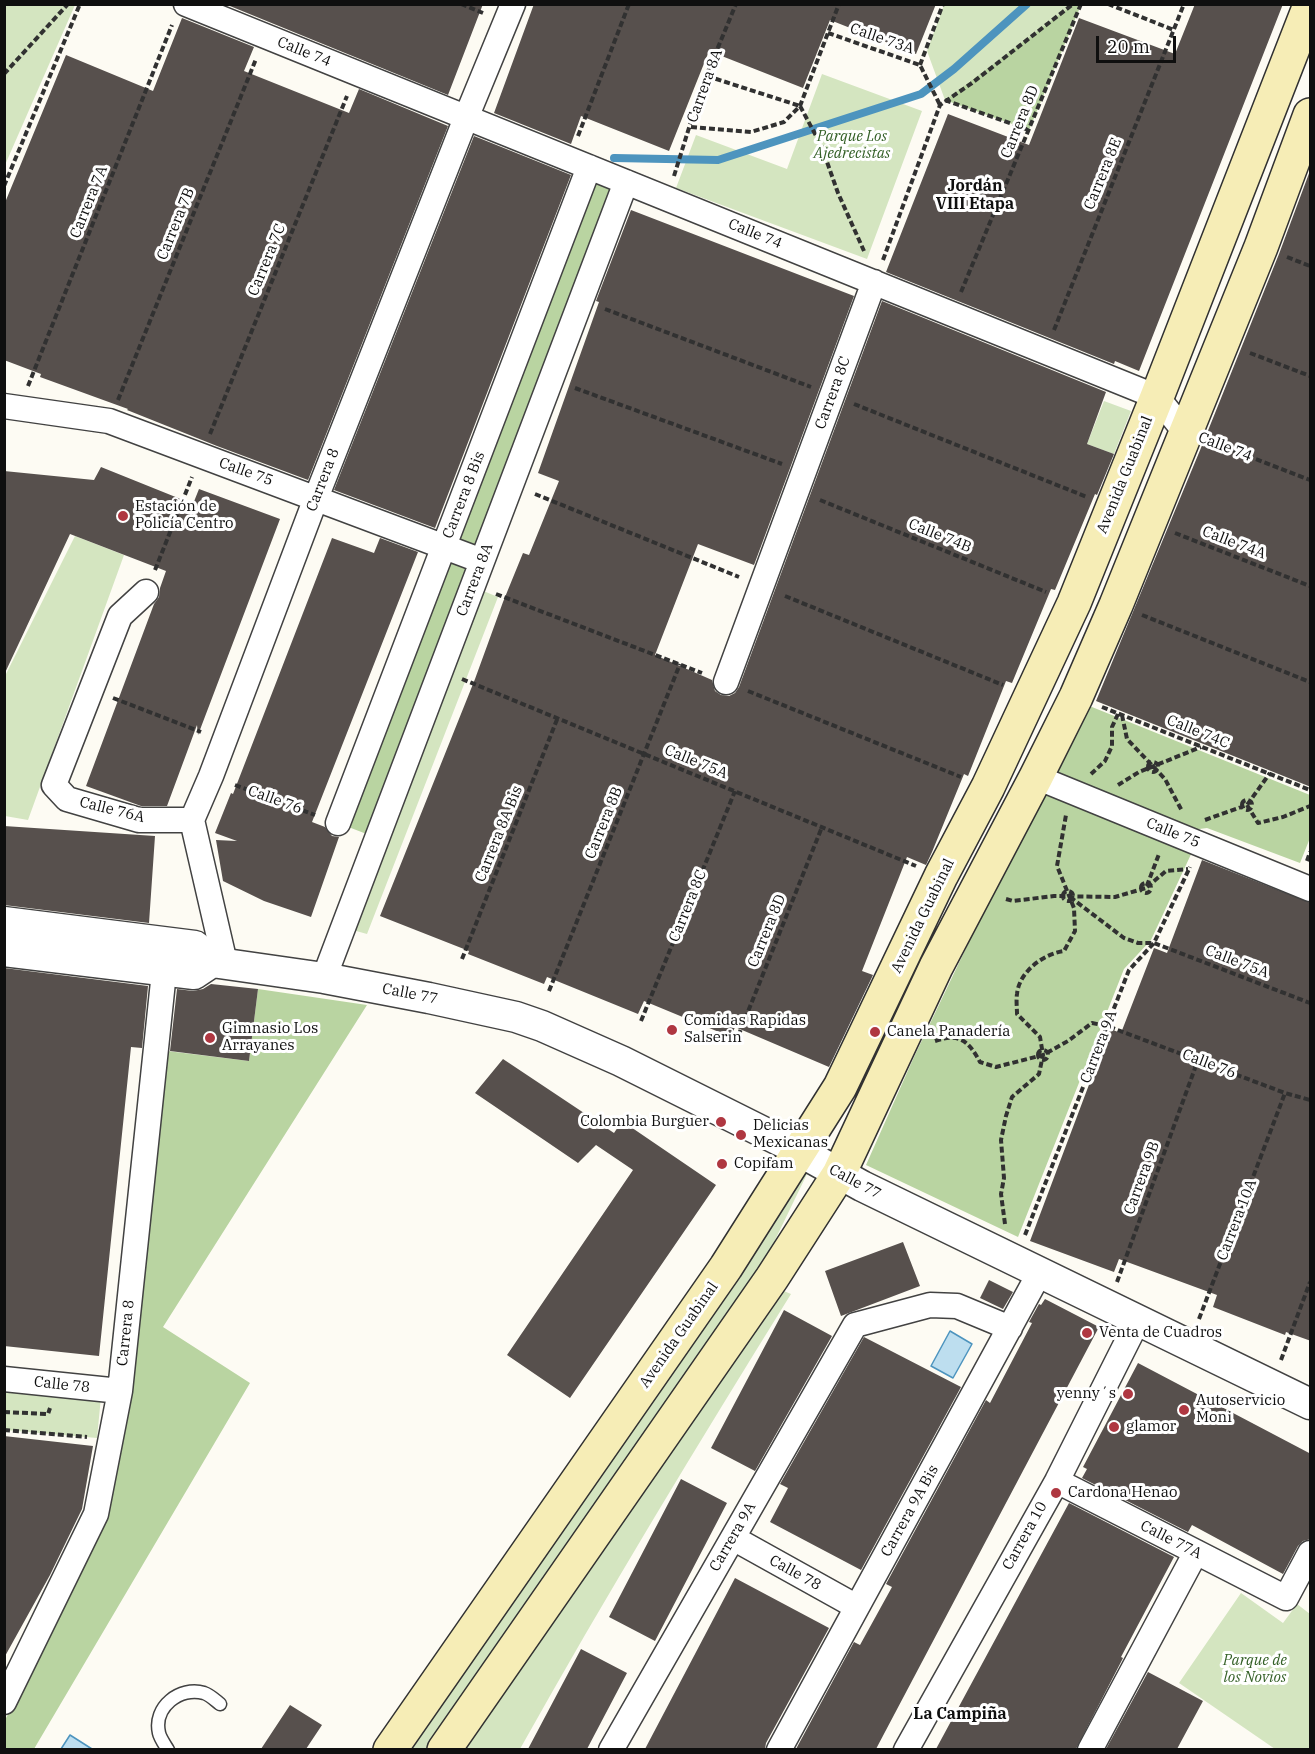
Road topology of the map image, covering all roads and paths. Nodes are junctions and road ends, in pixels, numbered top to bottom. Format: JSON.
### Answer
{"nodes":[{"id":1,"x":68,"y":4,"type":"edge"},
{"id":2,"x":80,"y":4,"type":"edge"},
{"id":3,"x":513,"y":4,"type":"edge"},
{"id":4,"x":629,"y":4,"type":"edge"},
{"id":5,"x":736,"y":4,"type":"edge"},
{"id":6,"x":839,"y":4,"type":"edge"},
{"id":7,"x":943,"y":4,"type":"edge"},
{"id":8,"x":1073,"y":4,"type":"edge"},
{"id":9,"x":1081,"y":4,"type":"edge"},
{"id":10,"x":1108,"y":4,"type":"edge"},
{"id":11,"x":1184,"y":4,"type":"edge"},
{"id":12,"x":1311,"y":5,"type":"edge"},
{"id":13,"x":181,"y":10,"type":"edge"},
{"id":14,"x":1174,"y":30,"type":"junction"},
{"id":15,"x":828,"y":33,"type":"junction"},
{"id":16,"x":266,"y":36,"type":"junction"},
{"id":17,"x":920,"y":65,"type":"junction"},
{"id":18,"x":356,"y":73,"type":"junction"},
{"id":19,"x":4,"y":74,"type":"edge"},
{"id":20,"x":708,"y":76,"type":"junction"},
{"id":21,"x":945,"y":100,"type":"junction"},
{"id":22,"x":940,"y":105,"type":"junction"},
{"id":23,"x":800,"y":106,"type":"junction"},
{"id":24,"x":1311,"y":115,"type":"edge"},
{"id":25,"x":466,"y":118,"type":"junction"},
{"id":26,"x":691,"y":127,"type":"junction"},
{"id":27,"x":1029,"y":130,"type":"junction"},
{"id":28,"x":579,"y":163,"type":"junction"},
{"id":29,"x":676,"y":168,"type":"dead end"},
{"id":30,"x":626,"y":182,"type":"junction"},
{"id":31,"x":4,"y":186,"type":"edge"},
{"id":32,"x":874,"y":282,"type":"junction"},
{"id":33,"x":952,"y":314,"type":"junction"},
{"id":34,"x":1221,"y":342,"type":"junction"},
{"id":35,"x":1045,"y":351,"type":"junction"},
{"id":36,"x":1311,"y":376,"type":"edge"},
{"id":37,"x":551,"y":379,"type":"junction"},
{"id":38,"x":1157,"y":397,"type":"junction"},
{"id":39,"x":12,"y":407,"type":"edge"},
{"id":40,"x":109,"y":421,"type":"junction"},
{"id":41,"x":1185,"y":432,"type":"junction"},
{"id":42,"x":201,"y":456,"type":"junction"},
{"id":43,"x":1311,"y":480,"type":"edge"},
{"id":44,"x":800,"y":481,"type":"junction"},
{"id":45,"x":316,"y":498,"type":"junction"},
{"id":46,"x":1149,"y":523,"type":"junction"},
{"id":47,"x":444,"y":546,"type":"junction"},
{"id":48,"x":482,"y":561,"type":"junction"},
{"id":49,"x":1311,"y":586,"type":"edge"},
{"id":50,"x":146,"y":592,"type":"dead end"},
{"id":51,"x":1074,"y":603,"type":"junction"},
{"id":52,"x":1116,"y":605,"type":"junction"},
{"id":53,"x":680,"y":664,"type":"dead end"},
{"id":54,"x":441,"y":670,"type":"junction"},
{"id":55,"x":726,"y":682,"type":"dead end"},
{"id":56,"x":1311,"y":682,"type":"edge"},
{"id":57,"x":107,"y":696,"type":"dead end"},
{"id":58,"x":1076,"y":697,"type":"junction"},
{"id":59,"x":1120,"y":714,"type":"junction"},
{"id":60,"x":558,"y":717,"type":"junction"},
{"id":61,"x":224,"y":741,"type":"junction"},
{"id":62,"x":1202,"y":747,"type":"junction"},
{"id":63,"x":646,"y":754,"type":"junction"},
{"id":64,"x":1151,"y":766,"type":"junction"},
{"id":65,"x":1270,"y":774,"type":"junction"},
{"id":66,"x":212,"y":776,"type":"junction"},
{"id":67,"x":1067,"y":790,"type":"junction"},
{"id":68,"x":1311,"y":790,"type":"edge"},
{"id":69,"x":735,"y":791,"type":"junction"},
{"id":70,"x":1247,"y":805,"type":"junction"},
{"id":71,"x":1311,"y":806,"type":"edge"},
{"id":72,"x":192,"y":819,"type":"junction"},
{"id":73,"x":338,"y":823,"type":"joint"},
{"id":74,"x":822,"y":827,"type":"junction"},
{"id":75,"x":1185,"y":836,"type":"junction"},
{"id":76,"x":1189,"y":869,"type":"junction"},
{"id":77,"x":941,"y":876,"type":"junction"},
{"id":78,"x":1146,"y":886,"type":"junction"},
{"id":79,"x":977,"y":889,"type":"junction"},
{"id":80,"x":1311,"y":889,"type":"edge"},
{"id":81,"x":1069,"y":896,"type":"junction"},
{"id":82,"x":4,"y":922,"type":"edge"},
{"id":83,"x":1154,"y":944,"type":"junction"},
{"id":84,"x":4,"y":951,"type":"edge"},
{"id":85,"x":166,"y":956,"type":"junction"},
{"id":86,"x":462,"y":959,"type":"dead end"},
{"id":87,"x":218,"y":963,"type":"junction"},
{"id":88,"x":324,"y":978,"type":"junction"},
{"id":89,"x":549,"y":991,"type":"dead end"},
{"id":90,"x":1311,"y":1003,"type":"edge"},
{"id":91,"x":640,"y":1021,"type":"dead end"},
{"id":92,"x":1107,"y":1026,"type":"junction"},
{"id":93,"x":930,"y":1043,"type":"dead end"},
{"id":94,"x":735,"y":1044,"type":"dead end"},
{"id":95,"x":1042,"y":1055,"type":"junction"},
{"id":96,"x":1198,"y":1060,"type":"junction"},
{"id":97,"x":1286,"y":1093,"type":"junction"},
{"id":98,"x":1310,"y":1100,"type":"edge"},
{"id":99,"x":801,"y":1152,"type":"junction"},
{"id":100,"x":839,"y":1174,"type":"junction"},
{"id":101,"x":1016,"y":1260,"type":"junction"},
{"id":102,"x":1311,"y":1282,"type":"edge"},
{"id":103,"x":1109,"y":1305,"type":"junction"},
{"id":104,"x":1138,"y":1320,"type":"junction"},
{"id":105,"x":1010,"y":1328,"type":"junction"},
{"id":106,"x":1189,"y":1347,"type":"junction"},
{"id":107,"x":4,"y":1379,"type":"edge"},
{"id":108,"x":1272,"y":1385,"type":"junction"},
{"id":109,"x":120,"y":1391,"type":"junction"},
{"id":110,"x":1311,"y":1404,"type":"edge"},
{"id":111,"x":4,"y":1412,"type":"edge"},
{"id":112,"x":48,"y":1414,"type":"dead end"},
{"id":113,"x":4,"y":1430,"type":"edge"},
{"id":114,"x":97,"y":1438,"type":"dead end"},
{"id":115,"x":1057,"y":1481,"type":"junction"},
{"id":116,"x":732,"y":1538,"type":"junction"},
{"id":117,"x":1196,"y":1552,"type":"junction"},
{"id":118,"x":1311,"y":1552,"type":"edge"},
{"id":119,"x":857,"y":1607,"type":"junction"},
{"id":120,"x":4,"y":1702,"type":"edge"},
{"id":121,"x":220,"y":1704,"type":"dead end"},
{"id":122,"x":168,"y":1749,"type":"edge"},
{"id":123,"x":390,"y":1749,"type":"edge"},
{"id":124,"x":444,"y":1749,"type":"edge"},
{"id":125,"x":611,"y":1749,"type":"edge"},
{"id":126,"x":779,"y":1749,"type":"edge"},
{"id":127,"x":906,"y":1749,"type":"edge"},
{"id":128,"x":1090,"y":1749,"type":"edge"}],
"edges":[{"from":1,"to":19,"type":"path"},
{"from":2,"to":31,"type":"path"},
{"from":3,"to":25,"type":"street","name":"Carrera 8"},
{"from":4,"to":28,"type":"path"},
{"from":5,"to":20,"type":"path","name":"Carrera 8A"},
{"from":6,"to":15,"type":"path"},
{"from":7,"to":17,"type":"path"},
{"from":8,"to":21,"type":"path"},
{"from":9,"to":27,"type":"path","name":"Carrera 8D"},
{"from":10,"to":14,"type":"path"},
{"from":11,"to":14,"type":"path","name":"Carrera 8E"},
{"from":12,"to":38,"type":"main road","name":"Avenida Guabinal"},
{"from":13,"to":16,"type":"street","name":"Calle 74"},
{"from":13,"to":39,"type":"path","name":"Carrera 7A"},
{"from":14,"to":35,"type":"path","name":"Carrera 8E"},
{"from":15,"to":17,"type":"path","name":"Calle 73A"},
{"from":15,"to":23,"type":"path"},
{"from":16,"to":18,"type":"street","name":"Calle 74"},
{"from":16,"to":40,"type":"path","name":"Carrera 7B"},
{"from":17,"to":22,"type":"path","name":"Calle 73A"},
{"from":18,"to":25,"type":"street","name":"Calle 74"},
{"from":18,"to":42,"type":"path","name":"Carrera 7C"},
{"from":20,"to":23,"type":"path"},
{"from":20,"to":26,"type":"path","name":"Carrera 8A"},
{"from":21,"to":22,"type":"path"},
{"from":21,"to":27,"type":"path"},
{"from":22,"to":32,"type":"path"},
{"from":23,"to":26,"type":"path"},
{"from":23,"to":32,"type":"path"},
{"from":24,"to":34,"type":"main road"},
{"from":25,"to":28,"type":"street","name":"Calle 74"},
{"from":25,"to":45,"type":"street","name":"Carrera 8"},
{"from":26,"to":29,"type":"path","name":"Carrera 8A"},
{"from":27,"to":33,"type":"path","name":"Carrera 8D"},
{"from":28,"to":30,"type":"street","name":"Calle 74"},
{"from":28,"to":47,"type":"street","name":"Carrera 8 Bis"},
{"from":30,"to":32,"type":"street","name":"Calle 74"},
{"from":30,"to":37,"type":"street","name":"Carrera 8A"},
{"from":32,"to":33,"type":"street","name":"Calle 74"},
{"from":32,"to":44,"type":"street","name":"Carrera 8C"},
{"from":33,"to":35,"type":"street","name":"Calle 74"},
{"from":34,"to":36,"type":"path"},
{"from":34,"to":41,"type":"main road"},
{"from":35,"to":38,"type":"street","name":"Calle 74"},
{"from":37,"to":44,"type":"path","name":"Calle 74B"},
{"from":37,"to":48,"type":"street","name":"Carrera 8A"},
{"from":38,"to":41,"type":"street","name":"Calle 74"},
{"from":38,"to":51,"type":"main road","name":"Avenida Guabinal"},
{"from":39,"to":40,"type":"street","name":"Calle 75"},
{"from":40,"to":42,"type":"street","name":"Calle 75"},
{"from":41,"to":43,"type":"path","name":"Calle 74"},
{"from":41,"to":46,"type":"main road"},
{"from":42,"to":45,"type":"street","name":"Calle 75"},
{"from":44,"to":51,"type":"path","name":"Calle 74B"},
{"from":44,"to":55,"type":"street","name":"Carrera 8C"},
{"from":45,"to":47,"type":"street","name":"Calle 75"},
{"from":45,"to":61,"type":"street","name":"Carrera 8"},
{"from":46,"to":49,"type":"path","name":"Calle 74A"},
{"from":46,"to":52,"type":"main road"},
{"from":47,"to":48,"type":"street","name":"Calle 75"},
{"from":47,"to":73,"type":"street","name":"Carrera 8 Bis"},
{"from":48,"to":54,"type":"street","name":"Carrera 8A"},
{"from":50,"to":72,"type":"street","name":"Calle 76A"},
{"from":51,"to":77,"type":"main road","name":"Avenida Guabinal"},
{"from":52,"to":56,"type":"path"},
{"from":52,"to":58,"type":"main road"},
{"from":53,"to":63,"type":"path","name":"Carrera 8B"},
{"from":54,"to":60,"type":"path","name":"Calle 75A"},
{"from":54,"to":88,"type":"street","name":"Carrera 8A"},
{"from":57,"to":61,"type":"path"},
{"from":58,"to":59,"type":"path","name":"Calle 74C"},
{"from":58,"to":67,"type":"main road"},
{"from":59,"to":62,"type":"path","name":"Calle 74C"},
{"from":59,"to":64,"type":"path"},
{"from":59,"to":67,"type":"path"},
{"from":60,"to":63,"type":"path","name":"Calle 75A"},
{"from":60,"to":86,"type":"path","name":"Carrera 8A Bis"},
{"from":61,"to":66,"type":"street","name":"Carrera 8"},
{"from":62,"to":64,"type":"path"},
{"from":62,"to":65,"type":"path","name":"Calle 74C"},
{"from":63,"to":69,"type":"path","name":"Calle 75A"},
{"from":63,"to":89,"type":"path","name":"Carrera 8B"},
{"from":64,"to":67,"type":"path"},
{"from":64,"to":75,"type":"path"},
{"from":65,"to":68,"type":"path","name":"Calle 74C"},
{"from":65,"to":70,"type":"path"},
{"from":66,"to":72,"type":"street","name":"Carrera 8"},
{"from":66,"to":73,"type":"path","name":"Calle 76"},
{"from":67,"to":75,"type":"street","name":"Calle 75"},
{"from":67,"to":79,"type":"main road"},
{"from":67,"to":81,"type":"path"},
{"from":69,"to":74,"type":"path","name":"Calle 75A"},
{"from":69,"to":91,"type":"path","name":"Carrera 8C"},
{"from":70,"to":71,"type":"path"},
{"from":70,"to":75,"type":"path"},
{"from":72,"to":87,"type":"street"},
{"from":74,"to":77,"type":"path","name":"Calle 75A"},
{"from":74,"to":94,"type":"path","name":"Carrera 8D"},
{"from":75,"to":76,"type":"path","name":"Carrera 9A"},
{"from":75,"to":78,"type":"path"},
{"from":75,"to":80,"type":"street","name":"Calle 75"},
{"from":76,"to":78,"type":"path"},
{"from":76,"to":83,"type":"path","name":"Carrera 9A"},
{"from":77,"to":99,"type":"main road","name":"Avenida Guabinal"},
{"from":78,"to":81,"type":"path"},
{"from":79,"to":81,"type":"path"},
{"from":79,"to":100,"type":"main road"},
{"from":81,"to":83,"type":"path","name":"Calle 75A"},
{"from":81,"to":95,"type":"path"},
{"from":82,"to":85,"type":"street"},
{"from":83,"to":90,"type":"path","name":"Calle 75A"},
{"from":83,"to":92,"type":"path","name":"Carrera 9A"},
{"from":84,"to":85,"type":"street"},
{"from":85,"to":87,"type":"street"},
{"from":85,"to":109,"type":"street","name":"Carrera 8"},
{"from":87,"to":88,"type":"street","name":"Calle 77"},
{"from":88,"to":99,"type":"street","name":"Calle 77"},
{"from":92,"to":95,"type":"path"},
{"from":92,"to":96,"type":"path","name":"Calle 76"},
{"from":92,"to":101,"type":"path","name":"Carrera 9A"},
{"from":93,"to":95,"type":"path"},
{"from":95,"to":101,"type":"path"},
{"from":96,"to":97,"type":"path","name":"Calle 76"},
{"from":96,"to":103,"type":"path","name":"Carrera 9B"},
{"from":97,"to":98,"type":"path","name":"Calle 76"},
{"from":97,"to":106,"type":"path","name":"Carrera 10A"},
{"from":99,"to":100,"type":"street","name":"Calle 77"},
{"from":99,"to":123,"type":"main road","name":"Avenida Guabinal"},
{"from":100,"to":101,"type":"street","name":"Calle 77"},
{"from":100,"to":124,"type":"main road"},
{"from":101,"to":103,"type":"street","name":"Calle 77"},
{"from":101,"to":105,"type":"street","name":"Carrera 9A Bis"},
{"from":102,"to":108,"type":"path"},
{"from":103,"to":104,"type":"street","name":"Calle 77"},
{"from":104,"to":106,"type":"street","name":"Calle 77"},
{"from":104,"to":115,"type":"street","name":"Carrera 10"},
{"from":105,"to":116,"type":"street","name":"Carrera 9A"},
{"from":105,"to":119,"type":"street","name":"Carrera 9A Bis"},
{"from":106,"to":108,"type":"street","name":"Calle 77"},
{"from":107,"to":109,"type":"street","name":"Calle 78"},
{"from":108,"to":110,"type":"street","name":"Calle 77"},
{"from":109,"to":120,"type":"street","name":"Carrera 8"},
{"from":111,"to":112,"type":"path"},
{"from":113,"to":114,"type":"path"},
{"from":115,"to":117,"type":"street","name":"Calle 77A"},
{"from":115,"to":127,"type":"street","name":"Carrera 10"},
{"from":116,"to":119,"type":"street","name":"Calle 78"},
{"from":116,"to":125,"type":"street","name":"Carrera 9A"},
{"from":117,"to":118,"type":"street","name":"Calle 77A"},
{"from":117,"to":128,"type":"street"},
{"from":119,"to":126,"type":"street","name":"Carrera 9A Bis"},
{"from":121,"to":122,"type":"lane"}]}
